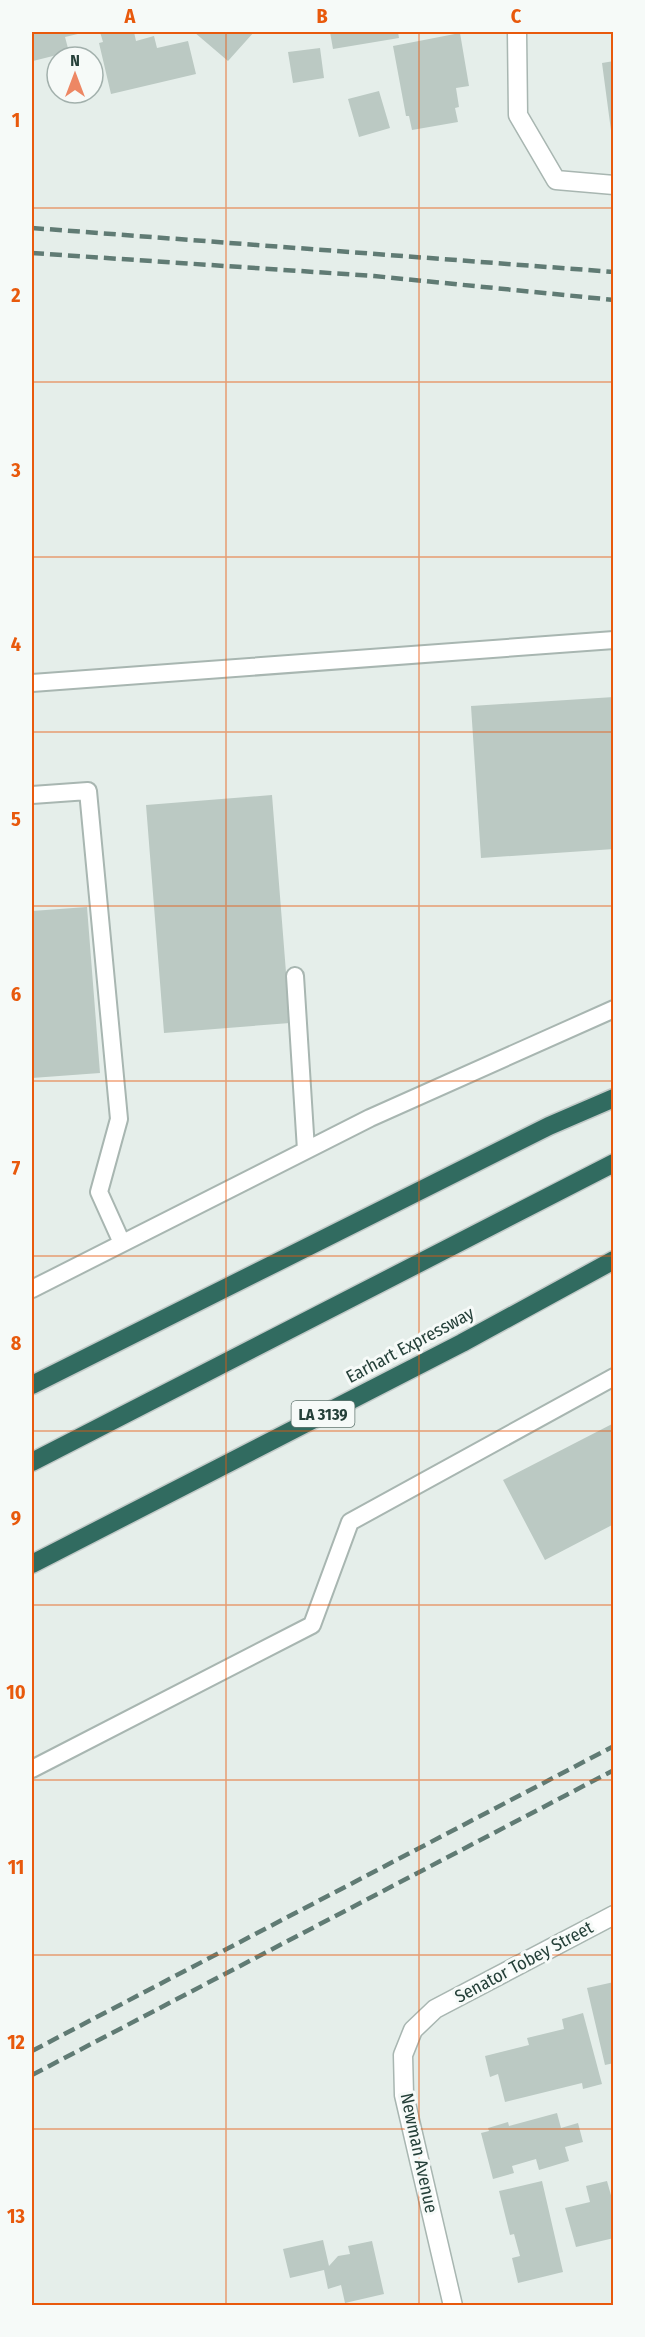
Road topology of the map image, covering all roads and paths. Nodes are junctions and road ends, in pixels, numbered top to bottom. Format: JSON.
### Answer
{"nodes":[{"id":1,"x":517,"y":32,"type":"edge"},
{"id":2,"x":614,"y":185,"type":"edge"},
{"id":3,"x":614,"y":640,"type":"edge"},
{"id":4,"x":32,"y":683,"type":"edge"},
{"id":5,"x":32,"y":795,"type":"edge"},
{"id":6,"x":295,"y":976,"type":"dead end"},
{"id":7,"x":614,"y":1009,"type":"edge"},
{"id":8,"x":614,"y":1098,"type":"edge"},
{"id":9,"x":306,"y":1150,"type":"junction"},
{"id":10,"x":614,"y":1163,"type":"edge"},
{"id":11,"x":122,"y":1243,"type":"junction"},
{"id":12,"x":614,"y":1260,"type":"edge"},
{"id":13,"x":32,"y":1289,"type":"edge"},
{"id":14,"x":614,"y":1377,"type":"edge"},
{"id":15,"x":32,"y":1383,"type":"edge"},
{"id":16,"x":32,"y":1462,"type":"edge"},
{"id":17,"x":32,"y":1564,"type":"edge"},
{"id":18,"x":32,"y":1770,"type":"edge"},
{"id":19,"x":614,"y":1915,"type":"edge"},
{"id":20,"x":435,"y":2009,"type":"joint"},
{"id":21,"x":453,"y":2306,"type":"edge"}],
"edges":[{"from":1,"to":2,"type":"street"},
{"from":3,"to":4,"type":"lane"},
{"from":5,"to":11,"type":"lane"},
{"from":6,"to":9,"type":"lane"},
{"from":7,"to":9,"type":"lane"},
{"from":8,"to":15,"type":"highway"},
{"from":9,"to":11,"type":"lane"},
{"from":10,"to":16,"type":"highway"},
{"from":11,"to":13,"type":"lane"},
{"from":12,"to":17,"type":"highway","name":"Earhart Expressway","number":"LA 3139"},
{"from":14,"to":18,"type":"lane"},
{"from":19,"to":20,"type":"street","name":"Senator Tobey Street"},
{"from":20,"to":21,"type":"street","name":"Newman Avenue"}]}
